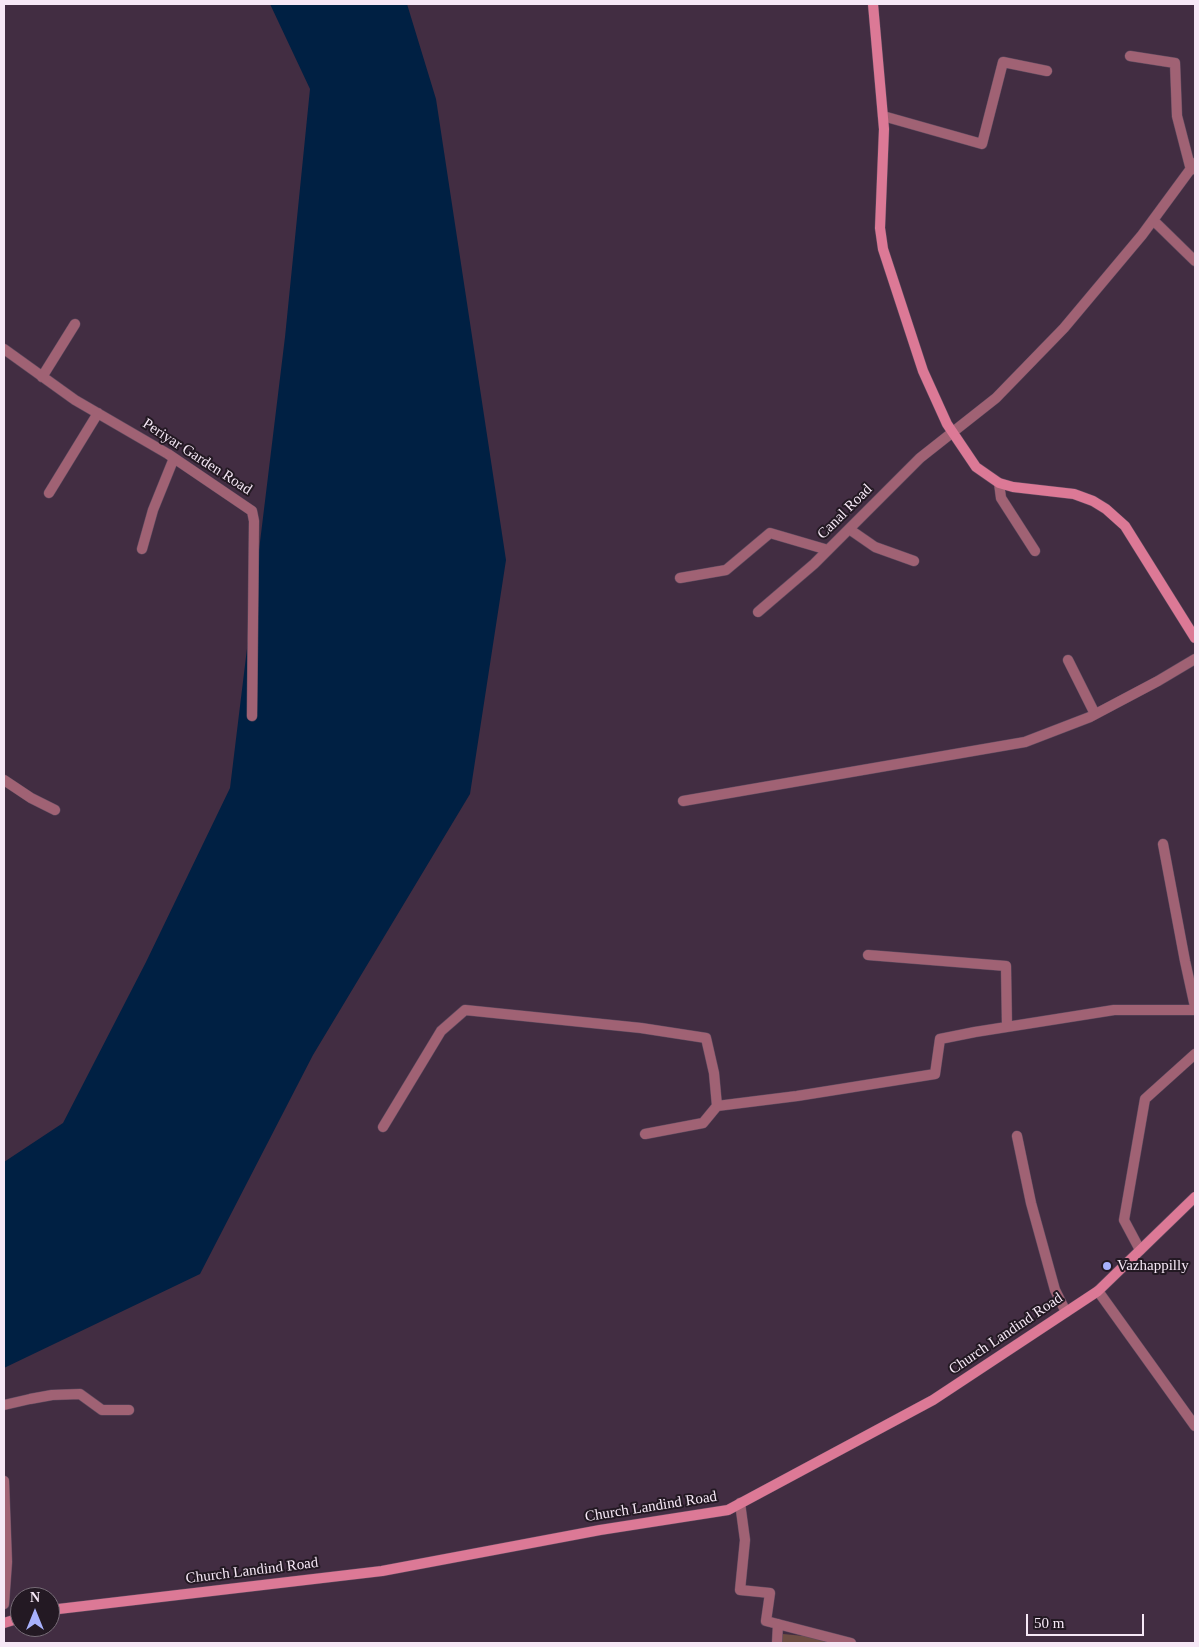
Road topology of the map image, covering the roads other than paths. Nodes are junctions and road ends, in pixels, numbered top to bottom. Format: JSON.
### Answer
{"nodes":[{"id":1,"x":873,"y":4,"type":"edge"},
{"id":2,"x":1130,"y":56,"type":"dead end"},
{"id":3,"x":1047,"y":71,"type":"dead end"},
{"id":4,"x":883,"y":116,"type":"junction"},
{"id":5,"x":1193,"y":166,"type":"edge"},
{"id":6,"x":1153,"y":220,"type":"junction"},
{"id":7,"x":1195,"y":261,"type":"edge"},
{"id":8,"x":75,"y":324,"type":"dead end"},
{"id":9,"x":4,"y":349,"type":"edge"},
{"id":10,"x":42,"y":377,"type":"junction"},
{"id":11,"x":98,"y":414,"type":"junction"},
{"id":12,"x":953,"y":432,"type":"junction"},
{"id":13,"x":174,"y":458,"type":"junction"},
{"id":14,"x":999,"y":483,"type":"junction"},
{"id":15,"x":49,"y":493,"type":"dead end"},
{"id":16,"x":850,"y":529,"type":"junction"},
{"id":17,"x":142,"y":549,"type":"dead end"},
{"id":18,"x":828,"y":550,"type":"junction"},
{"id":19,"x":1035,"y":551,"type":"dead end"},
{"id":20,"x":914,"y":561,"type":"dead end"},
{"id":21,"x":680,"y":578,"type":"dead end"},
{"id":22,"x":758,"y":612,"type":"dead end"},
{"id":23,"x":1195,"y":638,"type":"edge"},
{"id":24,"x":1195,"y":659,"type":"edge"},
{"id":25,"x":1068,"y":660,"type":"dead end"},
{"id":26,"x":1095,"y":714,"type":"junction"},
{"id":27,"x":252,"y":716,"type":"dead end"},
{"id":28,"x":4,"y":780,"type":"edge"},
{"id":29,"x":683,"y":801,"type":"dead end"},
{"id":30,"x":55,"y":810,"type":"dead end"},
{"id":31,"x":1162,"y":844,"type":"dead end"},
{"id":32,"x":868,"y":955,"type":"dead end"},
{"id":33,"x":1195,"y":1009,"type":"edge"},
{"id":34,"x":1006,"y":1027,"type":"junction"},
{"id":35,"x":1195,"y":1054,"type":"edge"},
{"id":36,"x":717,"y":1106,"type":"junction"},
{"id":37,"x":383,"y":1127,"type":"dead end"},
{"id":38,"x":645,"y":1134,"type":"dead end"},
{"id":39,"x":1017,"y":1136,"type":"dead end"},
{"id":40,"x":1195,"y":1197,"type":"edge"},
{"id":41,"x":1140,"y":1250,"type":"junction"},
{"id":42,"x":1098,"y":1291,"type":"junction"},
{"id":43,"x":1066,"y":1312,"type":"junction"},
{"id":44,"x":4,"y":1405,"type":"edge"},
{"id":45,"x":129,"y":1410,"type":"dead end"},
{"id":46,"x":1195,"y":1426,"type":"edge"},
{"id":47,"x":4,"y":1480,"type":"edge"},
{"id":48,"x":740,"y":1503,"type":"junction"},
{"id":49,"x":4,"y":1604,"type":"edge"},
{"id":50,"x":60,"y":1609,"type":"edge"},
{"id":51,"x":778,"y":1624,"type":"junction"},
{"id":52,"x":777,"y":1643,"type":"edge"},
{"id":53,"x":851,"y":1643,"type":"edge"}],
"edges":[{"from":1,"to":4,"type":"main road"},
{"from":2,"to":5,"type":"street"},
{"from":3,"to":4,"type":"street"},
{"from":4,"to":12,"type":"main road"},
{"from":5,"to":6,"type":"street","name":"Canal Road"},
{"from":6,"to":7,"type":"street"},
{"from":6,"to":12,"type":"street","name":"Canal Road"},
{"from":8,"to":10,"type":"street"},
{"from":9,"to":10,"type":"street","name":"Periyar Garden Road"},
{"from":10,"to":11,"type":"street","name":"Periyar Garden Road"},
{"from":11,"to":13,"type":"street","name":"Periyar Garden Road"},
{"from":11,"to":15,"type":"street"},
{"from":12,"to":14,"type":"main road"},
{"from":12,"to":16,"type":"street","name":"Canal Road"},
{"from":13,"to":17,"type":"street"},
{"from":13,"to":27,"type":"street","name":"Periyar Garden Road"},
{"from":14,"to":19,"type":"street"},
{"from":14,"to":23,"type":"main road"},
{"from":16,"to":18,"type":"street","name":"Canal Road"},
{"from":16,"to":20,"type":"street"},
{"from":18,"to":21,"type":"street"},
{"from":18,"to":22,"type":"street","name":"Canal Road"},
{"from":24,"to":26,"type":"street"},
{"from":25,"to":26,"type":"street"},
{"from":26,"to":29,"type":"street"},
{"from":28,"to":30,"type":"street"},
{"from":31,"to":33,"type":"street"},
{"from":32,"to":34,"type":"street"},
{"from":33,"to":34,"type":"street"},
{"from":34,"to":36,"type":"street"},
{"from":35,"to":41,"type":"street"},
{"from":36,"to":37,"type":"street"},
{"from":36,"to":38,"type":"street"},
{"from":39,"to":43,"type":"street"},
{"from":40,"to":41,"type":"main road","name":"Church Landind Road"},
{"from":41,"to":42,"type":"main road","name":"Church Landind Road"},
{"from":42,"to":43,"type":"main road","name":"Church Landind Road"},
{"from":42,"to":46,"type":"street"},
{"from":43,"to":48,"type":"main road","name":"Church Landind Road"},
{"from":44,"to":45,"type":"street"},
{"from":47,"to":49,"type":"street"},
{"from":48,"to":50,"type":"main road","name":"Church Landind Road"},
{"from":48,"to":51,"type":"street"},
{"from":51,"to":52,"type":"street"},
{"from":51,"to":53,"type":"street"}]}
